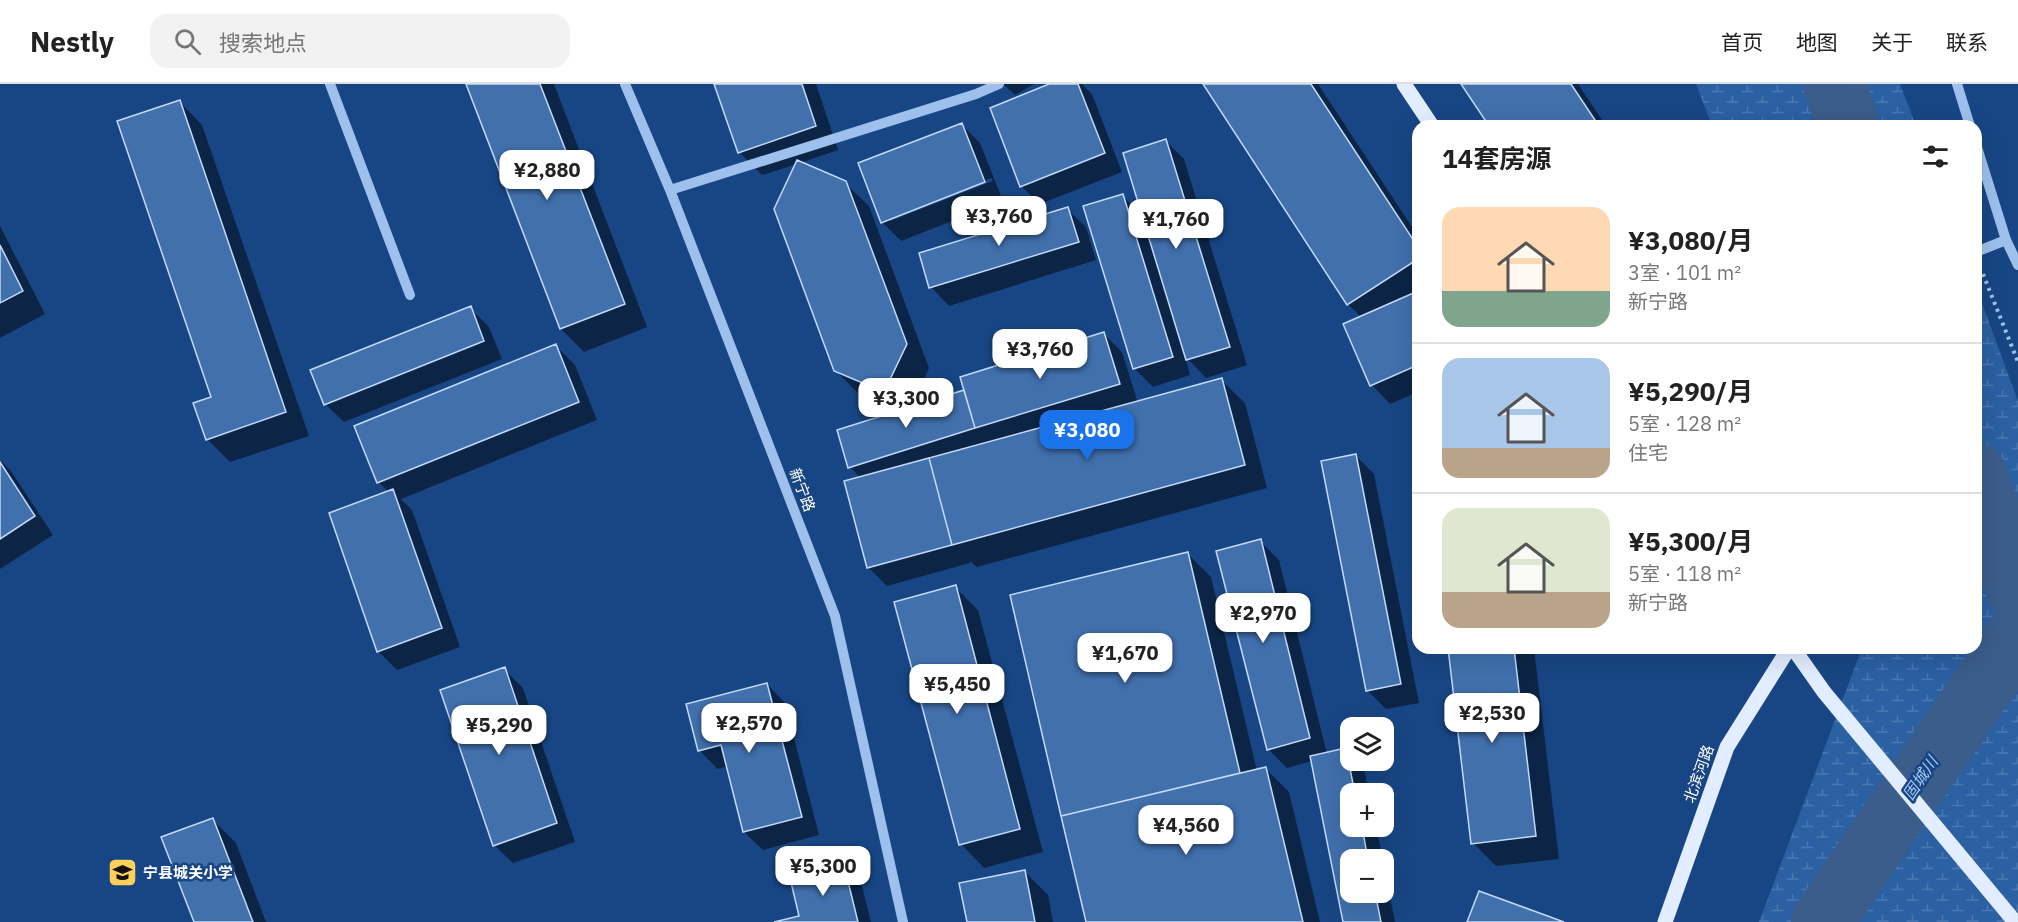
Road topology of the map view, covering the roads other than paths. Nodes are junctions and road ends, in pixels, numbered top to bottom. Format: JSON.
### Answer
{"nodes":[{"id":1,"x":330,"y":84,"type":"edge"},
{"id":2,"x":625,"y":84,"type":"edge"},
{"id":3,"x":999,"y":84,"type":"edge"},
{"id":4,"x":1404,"y":84,"type":"edge"},
{"id":5,"x":1957,"y":84,"type":"edge"},
{"id":6,"x":1428,"y":120,"type":"edge"},
{"id":7,"x":1968,"y":120,"type":"edge"},
{"id":8,"x":1982,"y":163,"type":"edge"},
{"id":9,"x":670,"y":190,"type":"junction"},
{"id":10,"x":2006,"y":240,"type":"junction"},
{"id":11,"x":1982,"y":250,"type":"edge"},
{"id":12,"x":2018,"y":266,"type":"edge"},
{"id":13,"x":410,"y":294,"type":"dead end"},
{"id":14,"x":1787,"y":654,"type":"edge"},
{"id":15,"x":1796,"y":654,"type":"edge"},
{"id":16,"x":903,"y":922,"type":"edge"},
{"id":17,"x":1665,"y":922,"type":"edge"},
{"id":18,"x":2015,"y":922,"type":"edge"}],
"edges":[{"from":1,"to":13,"type":"street"},
{"from":2,"to":9,"type":"street","name":"新宁路"},
{"from":3,"to":9,"type":"street"},
{"from":4,"to":6,"type":"main road"},
{"from":5,"to":7,"type":"street"},
{"from":8,"to":10,"type":"street"},
{"from":9,"to":16,"type":"street","name":"新宁路"},
{"from":10,"to":11,"type":"street"},
{"from":10,"to":12,"type":"street"},
{"from":14,"to":17,"type":"main road","name":"北滨河路"},
{"from":15,"to":18,"type":"main road"}]}
